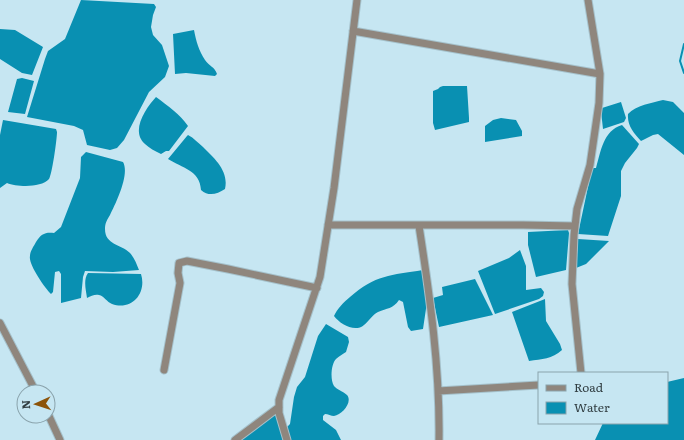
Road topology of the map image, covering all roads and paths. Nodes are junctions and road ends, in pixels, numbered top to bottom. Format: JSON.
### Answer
{"nodes":[{"id":1,"x":357,"y":0,"type":"edge"},
{"id":2,"x":588,"y":0,"type":"edge"},
{"id":3,"x":353,"y":31,"type":"junction"},
{"id":4,"x":600,"y":74,"type":"junction"},
{"id":5,"x":328,"y":226,"type":"junction"},
{"id":6,"x":419,"y":226,"type":"junction"},
{"id":7,"x":575,"y":226,"type":"junction"},
{"id":8,"x":317,"y":288,"type":"junction"},
{"id":9,"x":0,"y":323,"type":"edge"},
{"id":10,"x":164,"y":370,"type":"dead end"},
{"id":11,"x":581,"y":372,"type":"edge"},
{"id":12,"x":32,"y":384,"type":"edge"},
{"id":13,"x":538,"y":386,"type":"edge"},
{"id":14,"x":438,"y":391,"type":"junction"},
{"id":15,"x":279,"y":408,"type":"junction"},
{"id":16,"x":53,"y":424,"type":"edge"},
{"id":17,"x":60,"y":440,"type":"edge"},
{"id":18,"x":235,"y":440,"type":"edge"},
{"id":19,"x":287,"y":440,"type":"edge"},
{"id":20,"x":439,"y":440,"type":"edge"}],
"edges":[{"from":1,"to":3,"type":"street"},
{"from":2,"to":4,"type":"street"},
{"from":3,"to":4,"type":"street"},
{"from":3,"to":5,"type":"street"},
{"from":4,"to":7,"type":"street"},
{"from":5,"to":6,"type":"street"},
{"from":5,"to":8,"type":"street"},
{"from":6,"to":7,"type":"street"},
{"from":6,"to":14,"type":"street"},
{"from":7,"to":11,"type":"street"},
{"from":8,"to":10,"type":"street"},
{"from":8,"to":15,"type":"street"},
{"from":9,"to":12,"type":"street"},
{"from":13,"to":14,"type":"street"},
{"from":14,"to":20,"type":"street"},
{"from":15,"to":18,"type":"street"},
{"from":15,"to":19,"type":"street"},
{"from":16,"to":17,"type":"street"}]}
